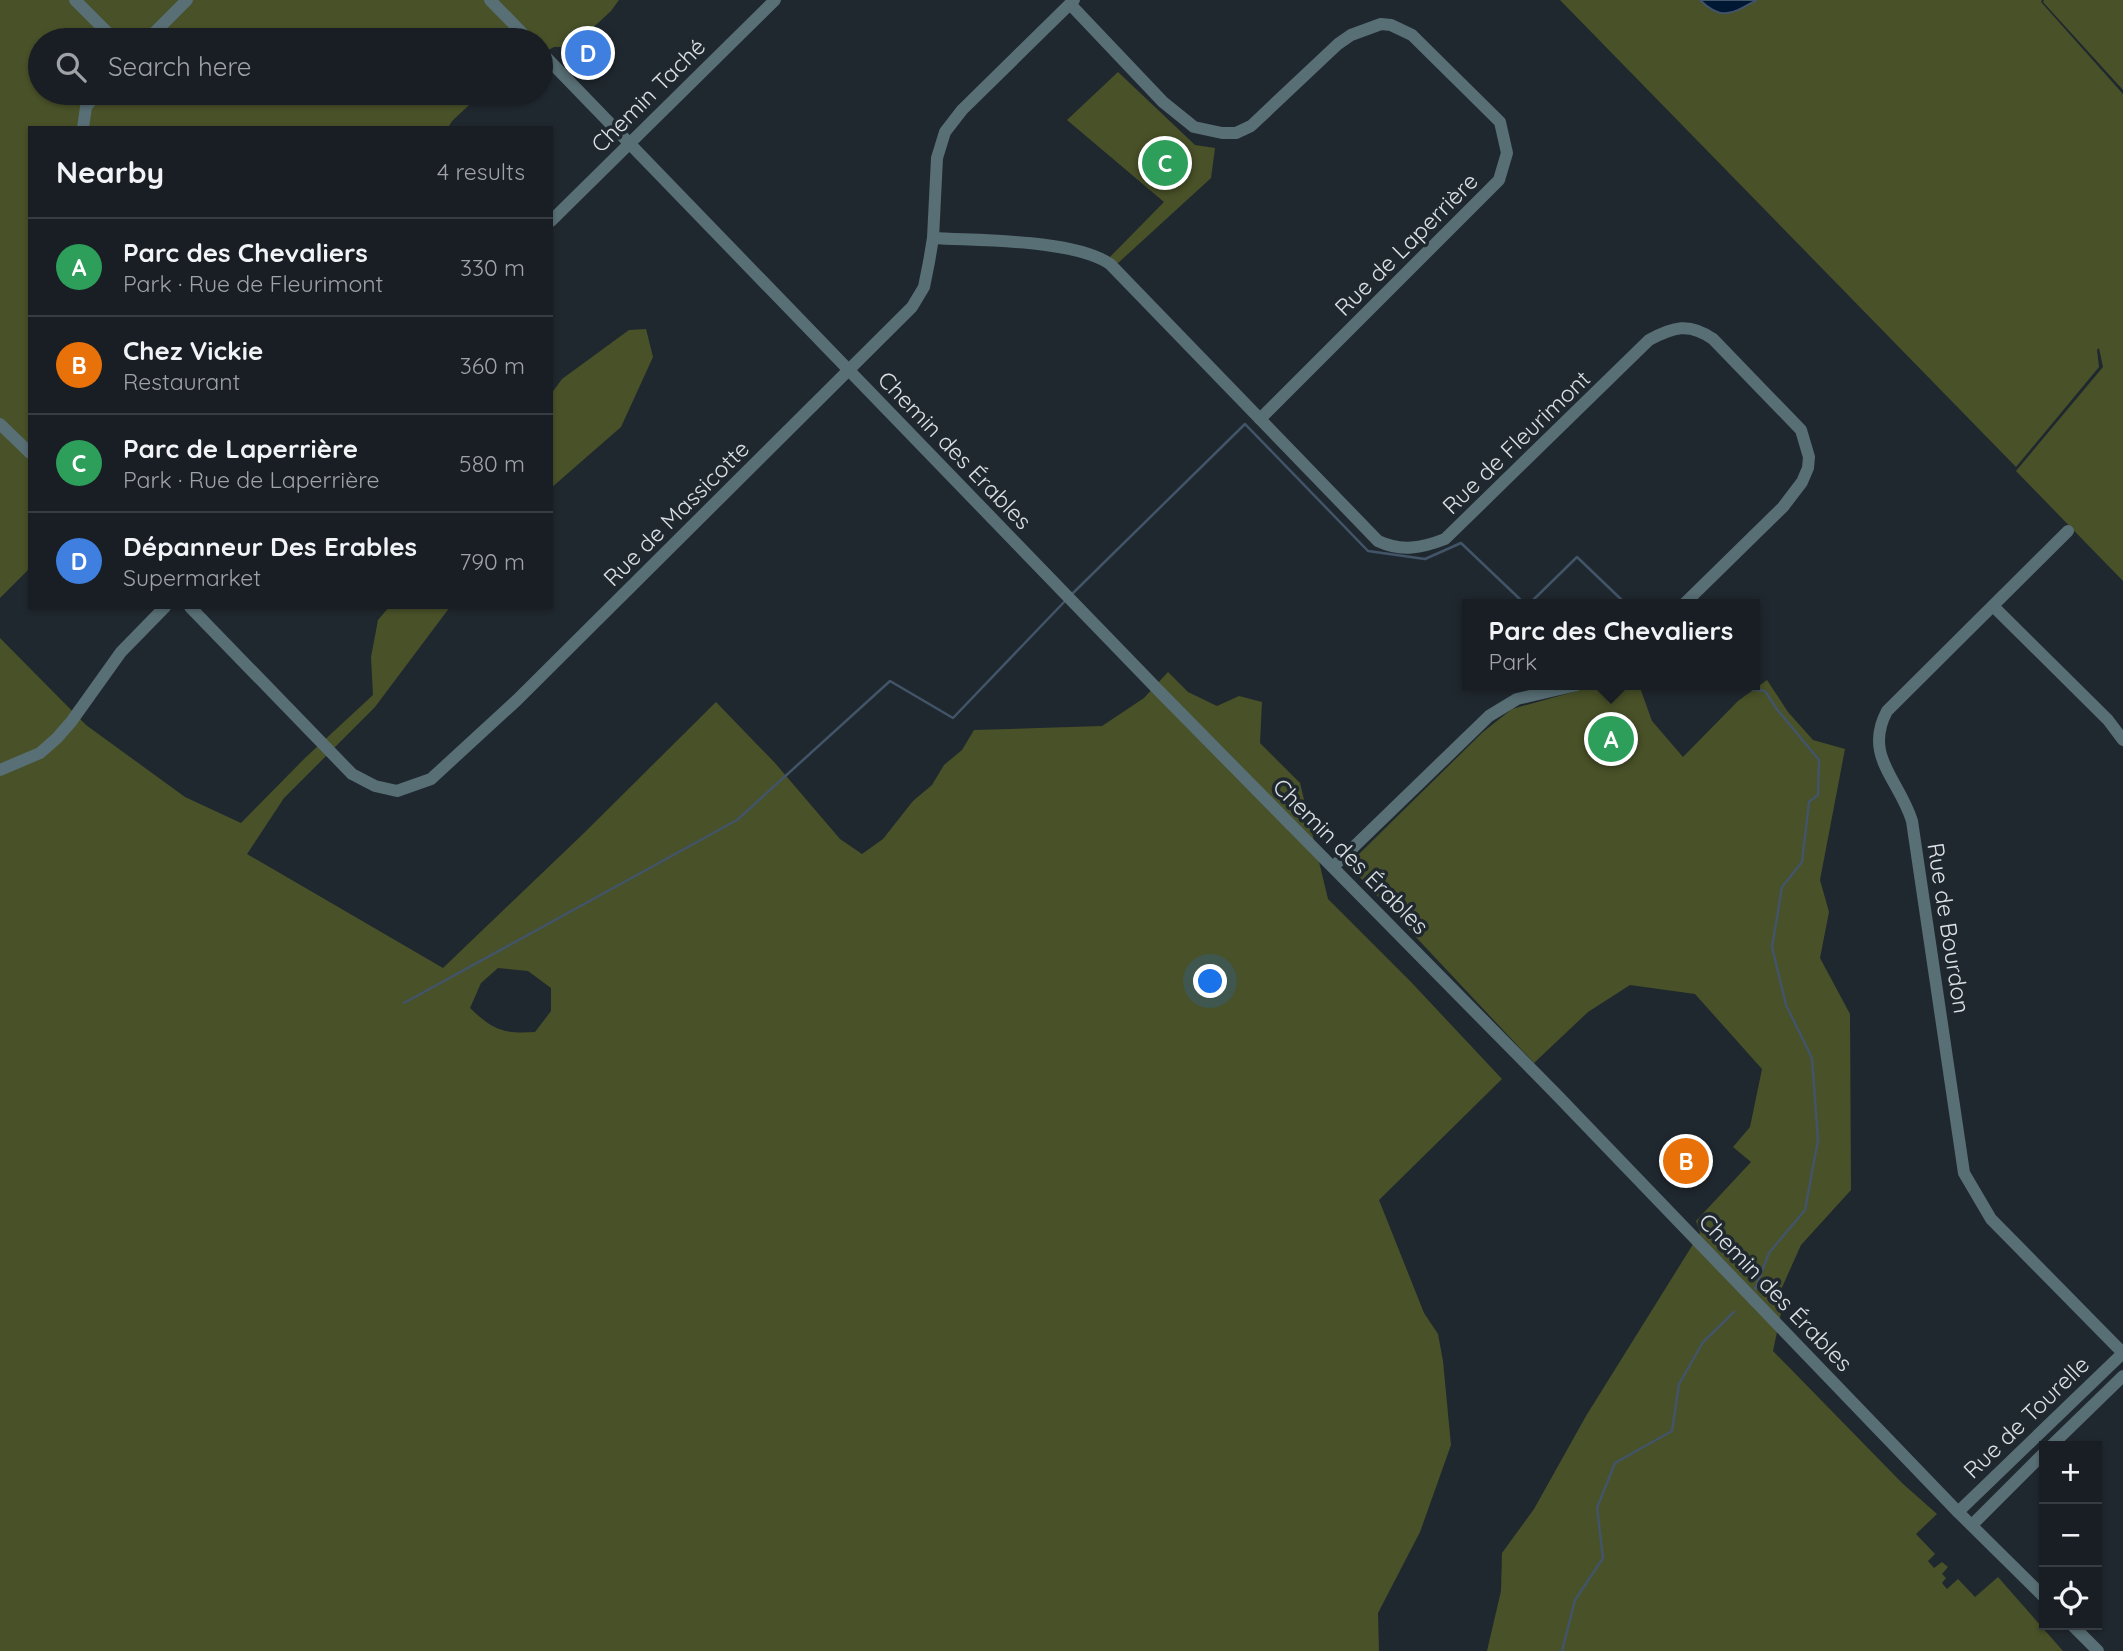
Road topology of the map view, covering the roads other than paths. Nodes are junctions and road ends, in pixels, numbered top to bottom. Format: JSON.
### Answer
{"nodes":[{"id":1,"x":75,"y":0,"type":"edge"},
{"id":2,"x":187,"y":0,"type":"edge"},
{"id":3,"x":490,"y":0,"type":"edge"},
{"id":4,"x":775,"y":0,"type":"edge"},
{"id":5,"x":1072,"y":2,"type":"edge"},
{"id":6,"x":103,"y":28,"type":"edge"},
{"id":7,"x":159,"y":28,"type":"edge"},
{"id":8,"x":517,"y":28,"type":"edge"},
{"id":9,"x":553,"y":64,"type":"edge"},
{"id":10,"x":88,"y":105,"type":"edge"},
{"id":11,"x":83,"y":126,"type":"edge"},
{"id":12,"x":630,"y":142,"type":"junction"},
{"id":13,"x":553,"y":219,"type":"edge"},
{"id":14,"x":933,"y":238,"type":"junction"},
{"id":15,"x":849,"y":371,"type":"junction"},
{"id":16,"x":1260,"y":419,"type":"junction"},
{"id":17,"x":0,"y":424,"type":"edge"},
{"id":18,"x":28,"y":451,"type":"edge"},
{"id":19,"x":2068,"y":531,"type":"dead end"},
{"id":20,"x":1689,"y":599,"type":"edge"},
{"id":21,"x":1993,"y":606,"type":"junction"},
{"id":22,"x":163,"y":609,"type":"edge"},
{"id":23,"x":192,"y":609,"type":"edge"},
{"id":24,"x":1556,"y":690,"type":"edge"},
{"id":25,"x":2123,"y":740,"type":"edge"},
{"id":26,"x":0,"y":770,"type":"edge"},
{"id":27,"x":1333,"y":867,"type":"junction"},
{"id":28,"x":2123,"y":1353,"type":"edge"},
{"id":29,"x":2123,"y":1376,"type":"edge"},
{"id":30,"x":2065,"y":1409,"type":"junction"},
{"id":31,"x":2077,"y":1421,"type":"junction"},
{"id":32,"x":2056,"y":1441,"type":"edge"},
{"id":33,"x":2017,"y":1455,"type":"junction"},
{"id":34,"x":2039,"y":1458,"type":"edge"},
{"id":35,"x":2029,"y":1468,"type":"junction"},
{"id":36,"x":1958,"y":1512,"type":"junction"},
{"id":37,"x":1972,"y":1525,"type":"junction"},
{"id":38,"x":2039,"y":1592,"type":"edge"},
{"id":39,"x":2077,"y":1630,"type":"edge"},
{"id":40,"x":2098,"y":1651,"type":"edge"}],
"edges":[{"from":1,"to":6,"type":"street"},
{"from":2,"to":7,"type":"street"},
{"from":3,"to":8,"type":"street"},
{"from":4,"to":12,"type":"street","name":"Chemin Taché"},
{"from":5,"to":14,"type":"street","name":"Rue de Massicotte"},
{"from":5,"to":16,"type":"street","name":"Rue de Laperrière"},
{"from":9,"to":12,"type":"street","name":"Chemin des Érables"},
{"from":10,"to":11,"type":"street"},
{"from":12,"to":13,"type":"street","name":"Chemin Taché"},
{"from":12,"to":15,"type":"street","name":"Chemin des Érables"},
{"from":14,"to":15,"type":"street","name":"Rue de Massicotte"},
{"from":14,"to":16,"type":"street","name":"Rue de Fleurimont"},
{"from":15,"to":23,"type":"street","name":"Rue de Massicotte"},
{"from":15,"to":27,"type":"street","name":"Chemin des Érables"},
{"from":16,"to":20,"type":"street","name":"Rue de Fleurimont"},
{"from":17,"to":18,"type":"street"},
{"from":19,"to":21,"type":"street","name":"Rue de Bourdon"},
{"from":21,"to":25,"type":"street"},
{"from":21,"to":28,"type":"street","name":"Rue de Bourdon"},
{"from":22,"to":26,"type":"street"},
{"from":24,"to":27,"type":"street"},
{"from":27,"to":36,"type":"street","name":"Chemin des Érables"},
{"from":28,"to":30,"type":"street","name":"Rue de Tourelle"},
{"from":29,"to":31,"type":"street","name":"Rue de Tourelle"},
{"from":30,"to":31,"type":"street"},
{"from":30,"to":33,"type":"street","name":"Rue de Tourelle"},
{"from":31,"to":32,"type":"street","name":"Rue de Tourelle"},
{"from":33,"to":35,"type":"street"},
{"from":33,"to":36,"type":"street","name":"Rue de Tourelle"},
{"from":34,"to":35,"type":"street","name":"Rue de Tourelle"},
{"from":35,"to":37,"type":"street","name":"Rue de Tourelle"},
{"from":36,"to":37,"type":"street","name":"Chemin des Érables"},
{"from":37,"to":38,"type":"street","name":"Chemin des Érables"},
{"from":39,"to":40,"type":"street"}]}
